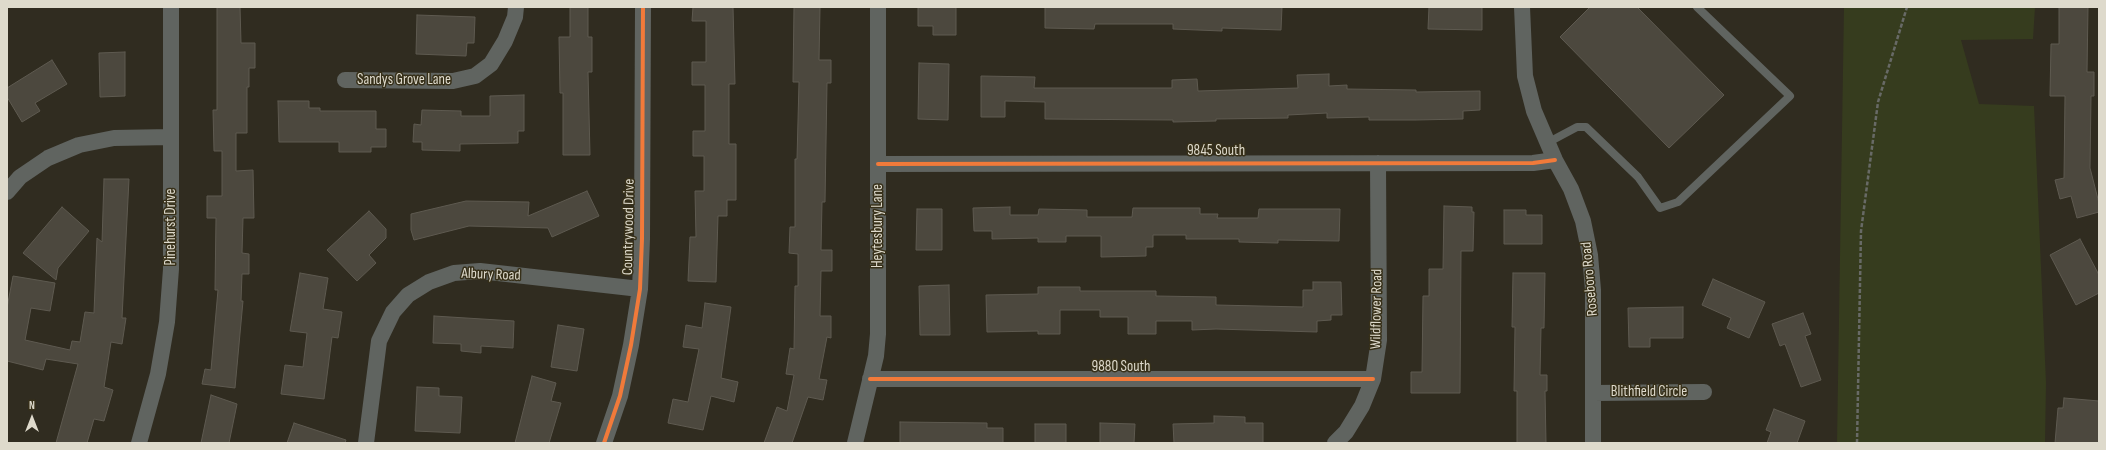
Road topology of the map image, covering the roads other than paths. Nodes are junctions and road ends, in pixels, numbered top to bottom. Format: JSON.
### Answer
{"nodes":[{"id":1,"x":171,"y":7,"type":"edge"},
{"id":2,"x":516,"y":7,"type":"edge"},
{"id":3,"x":643,"y":7,"type":"edge"},
{"id":4,"x":878,"y":7,"type":"edge"},
{"id":5,"x":1522,"y":7,"type":"edge"},
{"id":6,"x":1696,"y":7,"type":"edge"},
{"id":7,"x":346,"y":80,"type":"dead end"},
{"id":8,"x":171,"y":137,"type":"junction"},
{"id":9,"x":1547,"y":143,"type":"junction"},
{"id":10,"x":1555,"y":160,"type":"junction"},
{"id":11,"x":1378,"y":163,"type":"junction"},
{"id":12,"x":878,"y":164,"type":"junction"},
{"id":13,"x":7,"y":192,"type":"edge"},
{"id":14,"x":640,"y":289,"type":"junction"},
{"id":15,"x":870,"y":379,"type":"junction"},
{"id":16,"x":1373,"y":379,"type":"junction"},
{"id":17,"x":1593,"y":392,"type":"junction"},
{"id":18,"x":1704,"y":392,"type":"dead end"},
{"id":19,"x":139,"y":443,"type":"edge"},
{"id":20,"x":366,"y":443,"type":"edge"},
{"id":21,"x":604,"y":443,"type":"edge"},
{"id":22,"x":855,"y":443,"type":"edge"},
{"id":23,"x":1334,"y":443,"type":"edge"},
{"id":24,"x":1593,"y":443,"type":"edge"}],
"edges":[{"from":1,"to":8,"type":"street","name":"Pinehurst Drive"},
{"from":2,"to":7,"type":"street","name":"Sandys Grove Lane"},
{"from":3,"to":14,"type":"street","name":"Countrywood Drive"},
{"from":4,"to":12,"type":"street","name":"Heytesbury Lane"},
{"from":5,"to":9,"type":"street","name":"Roseboro Road"},
{"from":6,"to":9,"type":"lane"},
{"from":8,"to":13,"type":"street"},
{"from":8,"to":19,"type":"street","name":"Pinehurst Drive"},
{"from":9,"to":10,"type":"street","name":"Roseboro Road"},
{"from":10,"to":11,"type":"street","name":"9845 South"},
{"from":10,"to":17,"type":"street","name":"Roseboro Road"},
{"from":11,"to":12,"type":"street","name":"9845 South"},
{"from":11,"to":16,"type":"street","name":"Wildflower Road"},
{"from":12,"to":15,"type":"street","name":"Heytesbury Lane"},
{"from":14,"to":20,"type":"street","name":"Albury Road"},
{"from":14,"to":21,"type":"street","name":"Countrywood Drive"},
{"from":15,"to":16,"type":"street","name":"9880 South"},
{"from":15,"to":22,"type":"street","name":"Heytesbury Lane"},
{"from":16,"to":23,"type":"street","name":"Wildflower Road"},
{"from":17,"to":18,"type":"street","name":"Blithfield Circle"},
{"from":17,"to":24,"type":"street","name":"Roseboro Road"}]}
